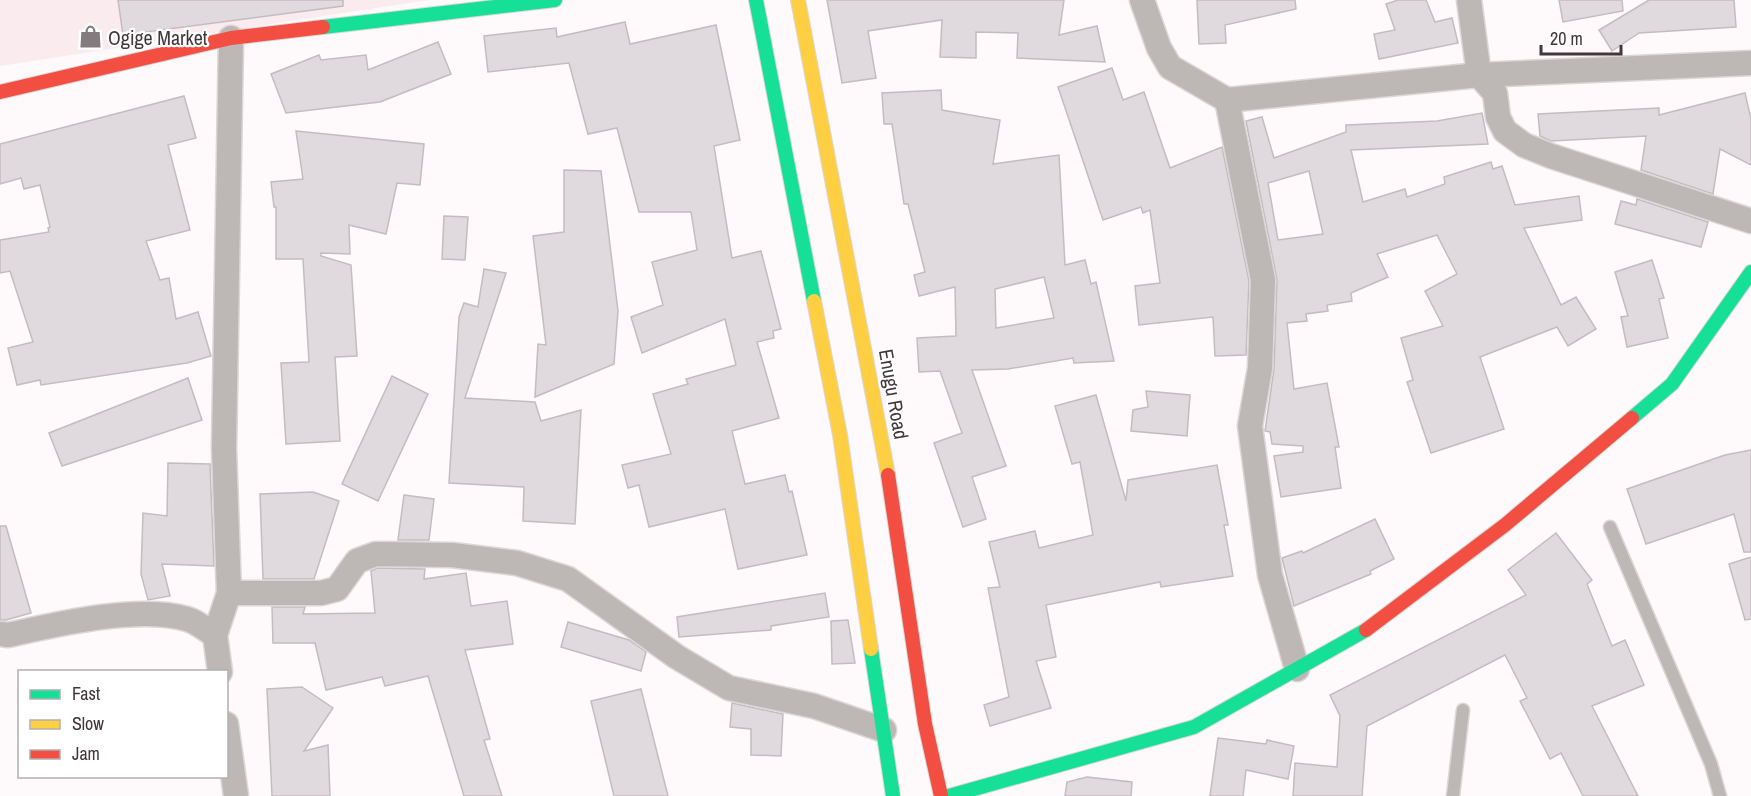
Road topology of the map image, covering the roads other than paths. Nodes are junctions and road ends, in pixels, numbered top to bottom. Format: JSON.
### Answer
{"nodes":[{"id":1,"x":555,"y":0,"type":"edge"},
{"id":2,"x":756,"y":0,"type":"edge"},
{"id":3,"x":798,"y":0,"type":"edge"},
{"id":4,"x":1142,"y":0,"type":"edge"},
{"id":5,"x":1469,"y":0,"type":"edge"},
{"id":6,"x":231,"y":38,"type":"junction"},
{"id":7,"x":1751,"y":63,"type":"edge"},
{"id":8,"x":1479,"y":75,"type":"junction"},
{"id":9,"x":0,"y":92,"type":"edge"},
{"id":10,"x":1227,"y":100,"type":"junction"},
{"id":11,"x":1751,"y":221,"type":"edge"},
{"id":12,"x":1751,"y":272,"type":"edge"},
{"id":13,"x":1610,"y":527,"type":"dead end"},
{"id":14,"x":229,"y":593,"type":"junction"},
{"id":15,"x":0,"y":634,"type":"edge"},
{"id":16,"x":215,"y":635,"type":"junction"},
{"id":17,"x":1297,"y":669,"type":"junction"},
{"id":18,"x":220,"y":670,"type":"edge"},
{"id":19,"x":1462,"y":710,"type":"dead end"},
{"id":20,"x":884,"y":730,"type":"junction"},
{"id":21,"x":228,"y":738,"type":"edge"},
{"id":22,"x":236,"y":796,"type":"edge"},
{"id":23,"x":893,"y":796,"type":"edge"},
{"id":24,"x":941,"y":796,"type":"edge"},
{"id":25,"x":949,"y":796,"type":"edge"},
{"id":26,"x":1453,"y":796,"type":"edge"},
{"id":27,"x":1720,"y":796,"type":"edge"}],
"edges":[{"from":1,"to":6,"type":"main road"},
{"from":2,"to":20,"type":"main road"},
{"from":3,"to":24,"type":"main road","name":"Enugu Road"},
{"from":4,"to":10,"type":"street"},
{"from":5,"to":8,"type":"street"},
{"from":6,"to":9,"type":"main road"},
{"from":6,"to":14,"type":"street"},
{"from":7,"to":8,"type":"street"},
{"from":8,"to":10,"type":"street"},
{"from":8,"to":11,"type":"street"},
{"from":10,"to":17,"type":"street"},
{"from":12,"to":17,"type":"main road"},
{"from":13,"to":27,"type":"lane"},
{"from":14,"to":16,"type":"street"},
{"from":14,"to":20,"type":"street"},
{"from":15,"to":16,"type":"street"},
{"from":16,"to":18,"type":"street"},
{"from":17,"to":25,"type":"main road"},
{"from":19,"to":26,"type":"lane"},
{"from":20,"to":23,"type":"main road"},
{"from":21,"to":22,"type":"street"}]}
